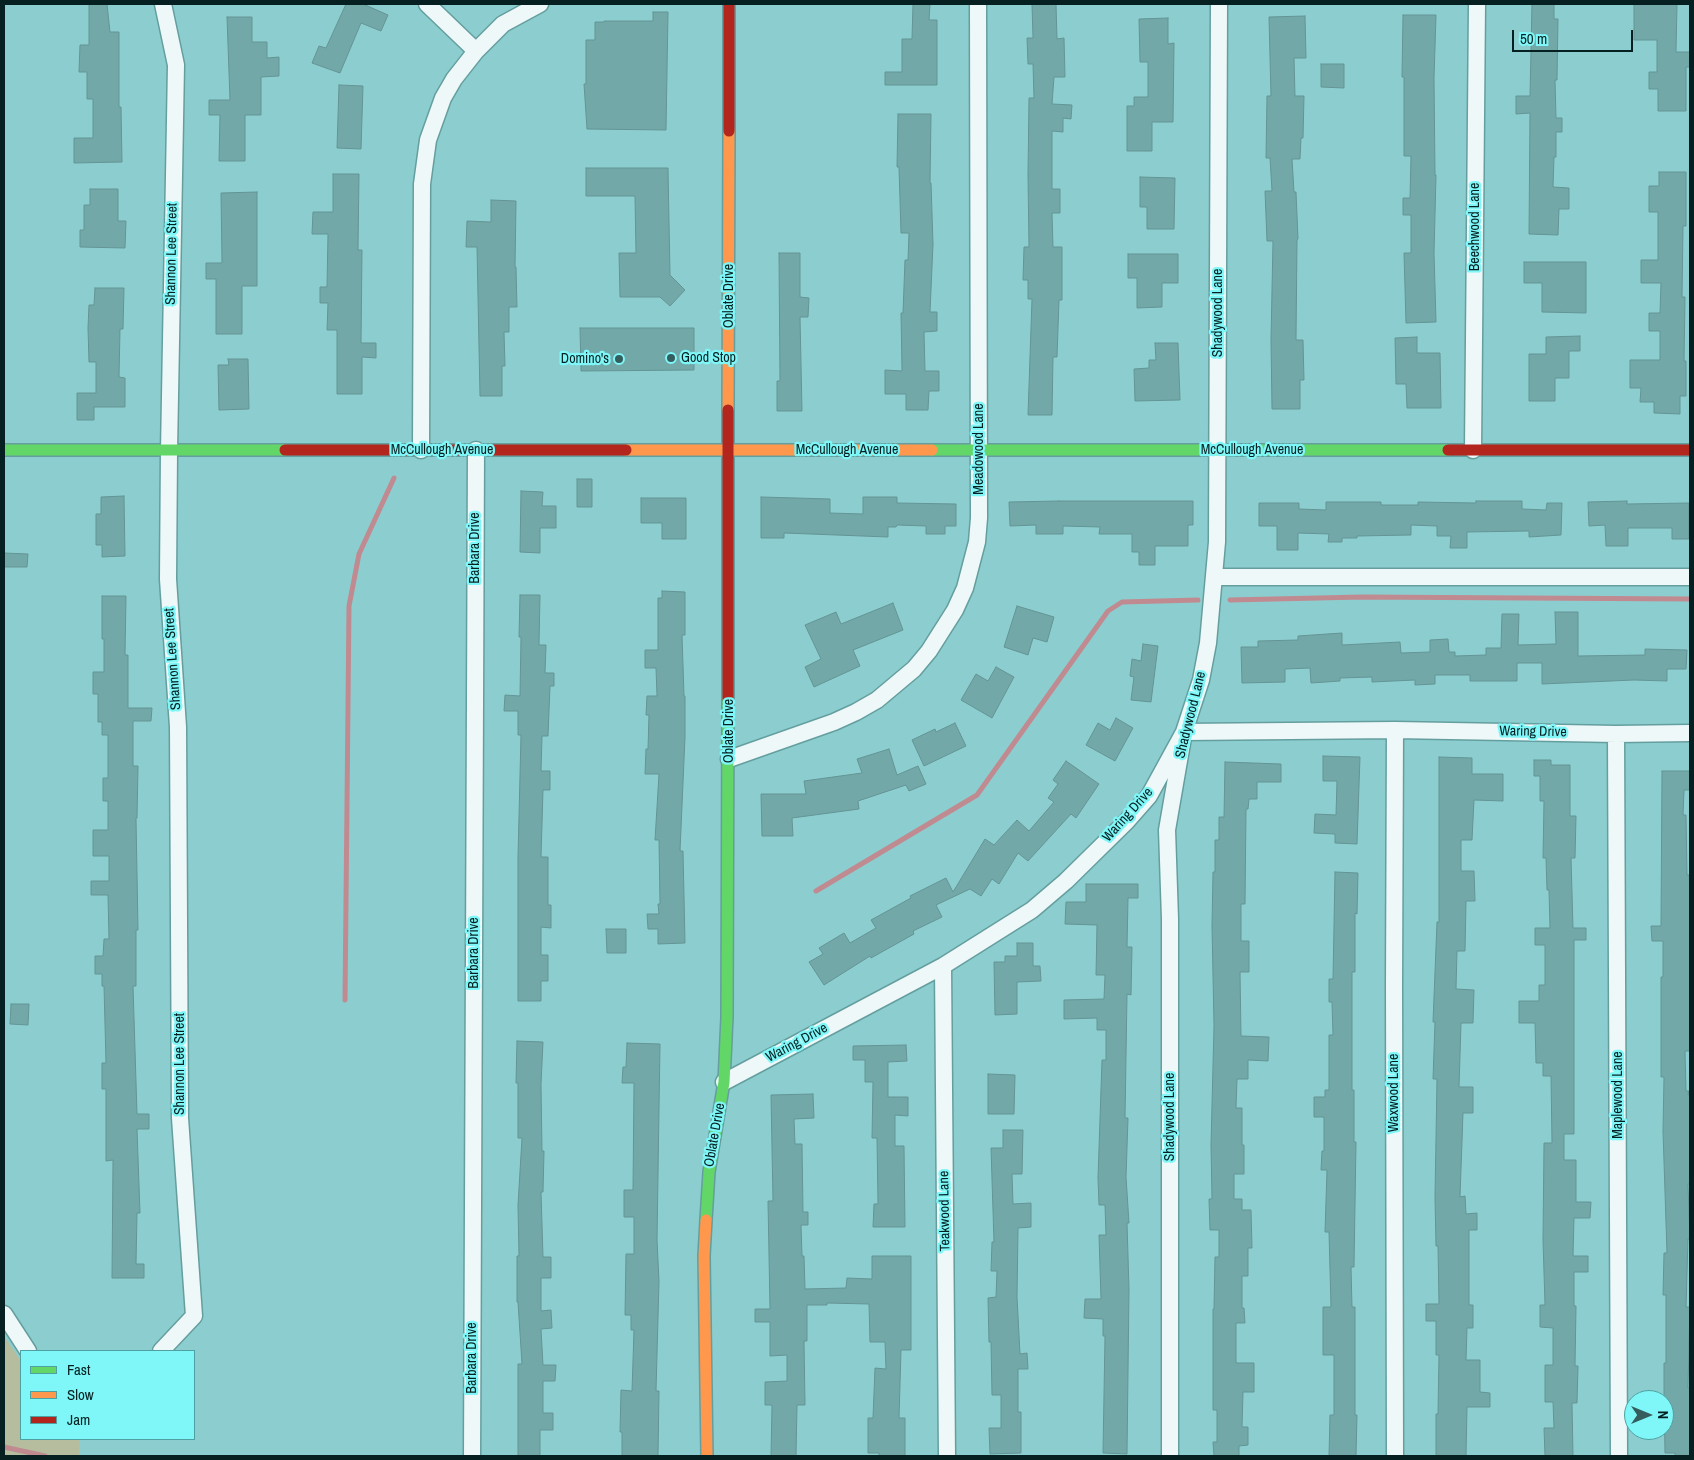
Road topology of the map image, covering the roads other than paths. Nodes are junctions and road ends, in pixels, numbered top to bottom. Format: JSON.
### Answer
{"nodes":[{"id":1,"x":163,"y":4,"type":"edge"},
{"id":2,"x":427,"y":4,"type":"edge"},
{"id":3,"x":540,"y":4,"type":"edge"},
{"id":4,"x":729,"y":4,"type":"edge"},
{"id":5,"x":978,"y":4,"type":"edge"},
{"id":6,"x":1219,"y":4,"type":"edge"},
{"id":7,"x":1477,"y":4,"type":"edge"},
{"id":8,"x":476,"y":50,"type":"junction"},
{"id":9,"x":4,"y":450,"type":"edge"},
{"id":10,"x":421,"y":450,"type":"junction"},
{"id":11,"x":476,"y":450,"type":"junction"},
{"id":12,"x":730,"y":450,"type":"junction"},
{"id":13,"x":978,"y":450,"type":"junction"},
{"id":14,"x":1217,"y":450,"type":"junction"},
{"id":15,"x":1473,"y":450,"type":"junction"},
{"id":16,"x":1690,"y":450,"type":"edge"},
{"id":17,"x":168,"y":451,"type":"junction"},
{"id":18,"x":1214,"y":577,"type":"junction"},
{"id":19,"x":1690,"y":577,"type":"edge"},
{"id":20,"x":1395,"y":730,"type":"junction"},
{"id":21,"x":1184,"y":732,"type":"junction"},
{"id":22,"x":1690,"y":733,"type":"edge"},
{"id":23,"x":1616,"y":734,"type":"junction"},
{"id":24,"x":728,"y":759,"type":"junction"},
{"id":25,"x":943,"y":966,"type":"junction"},
{"id":26,"x":724,"y":1082,"type":"junction"},
{"id":27,"x":4,"y":1314,"type":"edge"},
{"id":28,"x":27,"y":1350,"type":"edge"},
{"id":29,"x":162,"y":1350,"type":"edge"},
{"id":30,"x":472,"y":1456,"type":"edge"},
{"id":31,"x":708,"y":1456,"type":"edge"},
{"id":32,"x":947,"y":1456,"type":"edge"},
{"id":33,"x":1170,"y":1456,"type":"edge"},
{"id":34,"x":1395,"y":1456,"type":"edge"},
{"id":35,"x":1619,"y":1456,"type":"edge"}],
"edges":[{"from":1,"to":17,"type":"street","name":"Shannon Lee Street"},
{"from":2,"to":8,"type":"street"},
{"from":3,"to":8,"type":"street"},
{"from":4,"to":12,"type":"main road","name":"Oblate Drive"},
{"from":5,"to":13,"type":"street","name":"Meadowood Lane"},
{"from":6,"to":14,"type":"street","name":"Shadywood Lane"},
{"from":7,"to":15,"type":"street","name":"Beechwood Lane"},
{"from":8,"to":10,"type":"street"},
{"from":9,"to":17,"type":"main road","name":"McCullough Avenue"},
{"from":10,"to":11,"type":"main road","name":"McCullough Avenue"},
{"from":10,"to":17,"type":"main road","name":"McCullough Avenue"},
{"from":11,"to":12,"type":"main road","name":"McCullough Avenue"},
{"from":11,"to":30,"type":"street","name":"Barbara Drive"},
{"from":12,"to":13,"type":"main road","name":"McCullough Avenue"},
{"from":12,"to":24,"type":"main road","name":"Oblate Drive"},
{"from":13,"to":14,"type":"main road","name":"McCullough Avenue"},
{"from":13,"to":24,"type":"street","name":"Meadowood Lane"},
{"from":14,"to":15,"type":"main road","name":"McCullough Avenue"},
{"from":14,"to":18,"type":"street","name":"Shadywood Lane"},
{"from":15,"to":16,"type":"main road","name":"McCullough Avenue"},
{"from":17,"to":29,"type":"street","name":"Shannon Lee Street"},
{"from":18,"to":19,"type":"street"},
{"from":18,"to":21,"type":"street","name":"Shadywood Lane"},
{"from":20,"to":21,"type":"street","name":"Waring Drive"},
{"from":20,"to":23,"type":"street","name":"Waring Drive"},
{"from":20,"to":34,"type":"street","name":"Waxwood Lane"},
{"from":21,"to":25,"type":"street","name":"Waring Drive"},
{"from":21,"to":33,"type":"street","name":"Shadywood Lane"},
{"from":22,"to":23,"type":"street","name":"Waring Drive"},
{"from":23,"to":35,"type":"street","name":"Maplewood Lane"},
{"from":24,"to":26,"type":"main road","name":"Oblate Drive"},
{"from":25,"to":26,"type":"street","name":"Waring Drive"},
{"from":25,"to":32,"type":"street","name":"Teakwood Lane"},
{"from":26,"to":31,"type":"main road","name":"Oblate Drive"},
{"from":27,"to":28,"type":"street"}]}
